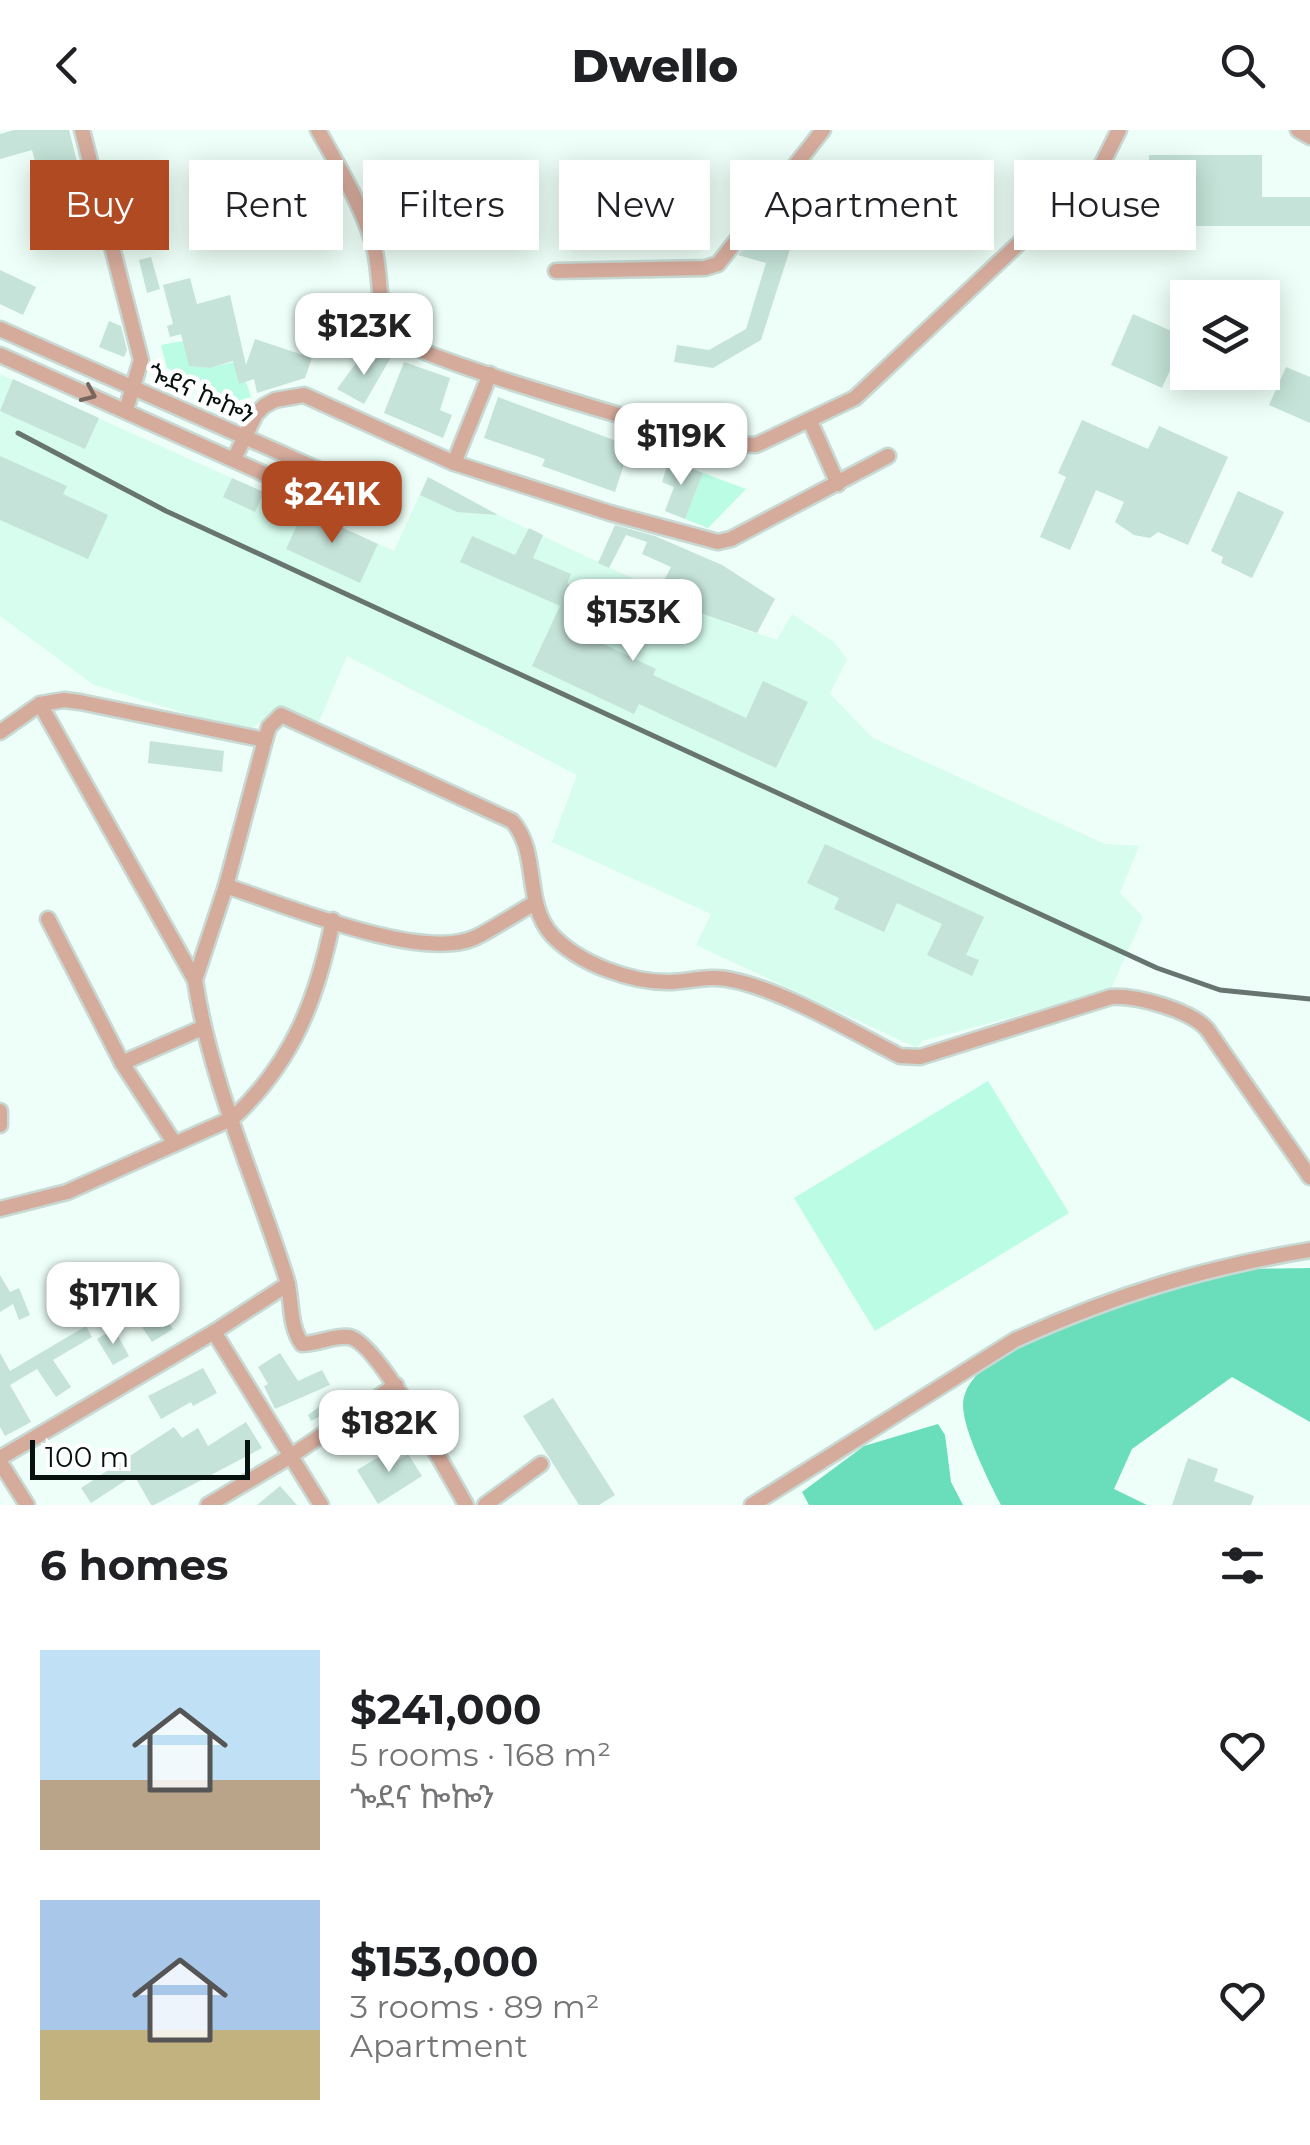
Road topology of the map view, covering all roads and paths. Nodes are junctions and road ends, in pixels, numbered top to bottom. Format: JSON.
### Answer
{"nodes":[{"id":1,"x":82,"y":130,"type":"edge"},
{"id":2,"x":318,"y":130,"type":"edge"},
{"id":3,"x":823,"y":130,"type":"edge"},
{"id":4,"x":1119,"y":130,"type":"edge"},
{"id":5,"x":1298,"y":130,"type":"edge"},
{"id":6,"x":1310,"y":137,"type":"edge"},
{"id":7,"x":556,"y":271,"type":"dead end"},
{"id":8,"x":0,"y":329,"type":"edge"},
{"id":9,"x":0,"y":355,"type":"edge"},
{"id":10,"x":490,"y":374,"type":"junction"},
{"id":11,"x":134,"y":388,"type":"junction"},
{"id":12,"x":126,"y":410,"type":"junction"},
{"id":13,"x":810,"y":421,"type":"junction"},
{"id":14,"x":244,"y":436,"type":"junction"},
{"id":15,"x":888,"y":456,"type":"dead end"},
{"id":16,"x":234,"y":459,"type":"junction"},
{"id":17,"x":454,"y":463,"type":"junction"},
{"id":18,"x":838,"y":484,"type":"junction"},
{"id":19,"x":40,"y":704,"type":"junction"},
{"id":20,"x":0,"y":732,"type":"edge"},
{"id":21,"x":265,"y":740,"type":"junction"},
{"id":22,"x":226,"y":886,"type":"junction"},
{"id":23,"x":535,"y":904,"type":"junction"},
{"id":24,"x":48,"y":918,"type":"dead end"},
{"id":25,"x":333,"y":920,"type":"junction"},
{"id":26,"x":195,"y":980,"type":"junction"},
{"id":27,"x":202,"y":1028,"type":"junction"},
{"id":28,"x":122,"y":1063,"type":"junction"},
{"id":29,"x":0,"y":1111,"type":"edge"},
{"id":30,"x":233,"y":1118,"type":"junction"},
{"id":31,"x":0,"y":1125,"type":"edge"},
{"id":32,"x":175,"y":1144,"type":"junction"},
{"id":33,"x":1310,"y":1176,"type":"edge"},
{"id":34,"x":0,"y":1209,"type":"edge"},
{"id":35,"x":1310,"y":1250,"type":"edge"},
{"id":36,"x":288,"y":1284,"type":"junction"},
{"id":37,"x":214,"y":1332,"type":"junction"},
{"id":38,"x":396,"y":1386,"type":"junction"},
{"id":39,"x":291,"y":1456,"type":"junction"},
{"id":40,"x":0,"y":1460,"type":"edge"},
{"id":41,"x":542,"y":1464,"type":"dead end"},
{"id":42,"x":27,"y":1505,"type":"edge"},
{"id":43,"x":208,"y":1505,"type":"edge"},
{"id":44,"x":320,"y":1505,"type":"edge"},
{"id":45,"x":466,"y":1505,"type":"edge"},
{"id":46,"x":485,"y":1505,"type":"edge"},
{"id":47,"x":754,"y":1505,"type":"edge"}],
"edges":[{"from":1,"to":11,"type":"street"},
{"from":2,"to":10,"type":"street"},
{"from":3,"to":7,"type":"street"},
{"from":4,"to":13,"type":"street"},
{"from":5,"to":6,"type":"street"},
{"from":8,"to":11,"type":"street","name":"ጐደና ኰኰን"},
{"from":9,"to":12,"type":"street","name":"ጐደና ኰኰን","one_way":true},
{"from":10,"to":13,"type":"street"},
{"from":10,"to":17,"type":"street"},
{"from":11,"to":12,"type":"street"},
{"from":11,"to":14,"type":"street","name":"ጐደና ኰኰን"},
{"from":12,"to":16,"type":"street","name":"ጐደና ኰኰን"},
{"from":13,"to":18,"type":"street"},
{"from":14,"to":16,"type":"street"},
{"from":14,"to":16,"type":"street","name":"ጐደና ኰኰን"},
{"from":14,"to":17,"type":"street"},
{"from":15,"to":18,"type":"street"},
{"from":17,"to":18,"type":"street"},
{"from":19,"to":20,"type":"street"},
{"from":19,"to":21,"type":"street"},
{"from":19,"to":26,"type":"street"},
{"from":21,"to":22,"type":"street"},
{"from":21,"to":23,"type":"street"},
{"from":22,"to":25,"type":"street"},
{"from":22,"to":26,"type":"street"},
{"from":23,"to":25,"type":"street"},
{"from":23,"to":33,"type":"street"},
{"from":24,"to":28,"type":"street"},
{"from":25,"to":30,"type":"street"},
{"from":26,"to":27,"type":"street"},
{"from":27,"to":28,"type":"street"},
{"from":27,"to":30,"type":"street"},
{"from":28,"to":32,"type":"street"},
{"from":29,"to":31,"type":"street"},
{"from":30,"to":32,"type":"street"},
{"from":30,"to":36,"type":"street"},
{"from":32,"to":34,"type":"street"},
{"from":35,"to":47,"type":"street"},
{"from":36,"to":37,"type":"street"},
{"from":36,"to":38,"type":"street"},
{"from":37,"to":39,"type":"street"},
{"from":37,"to":40,"type":"street"},
{"from":38,"to":39,"type":"street"},
{"from":38,"to":45,"type":"street"},
{"from":39,"to":43,"type":"street"},
{"from":39,"to":44,"type":"street"},
{"from":40,"to":42,"type":"street"},
{"from":41,"to":46,"type":"street"}]}
